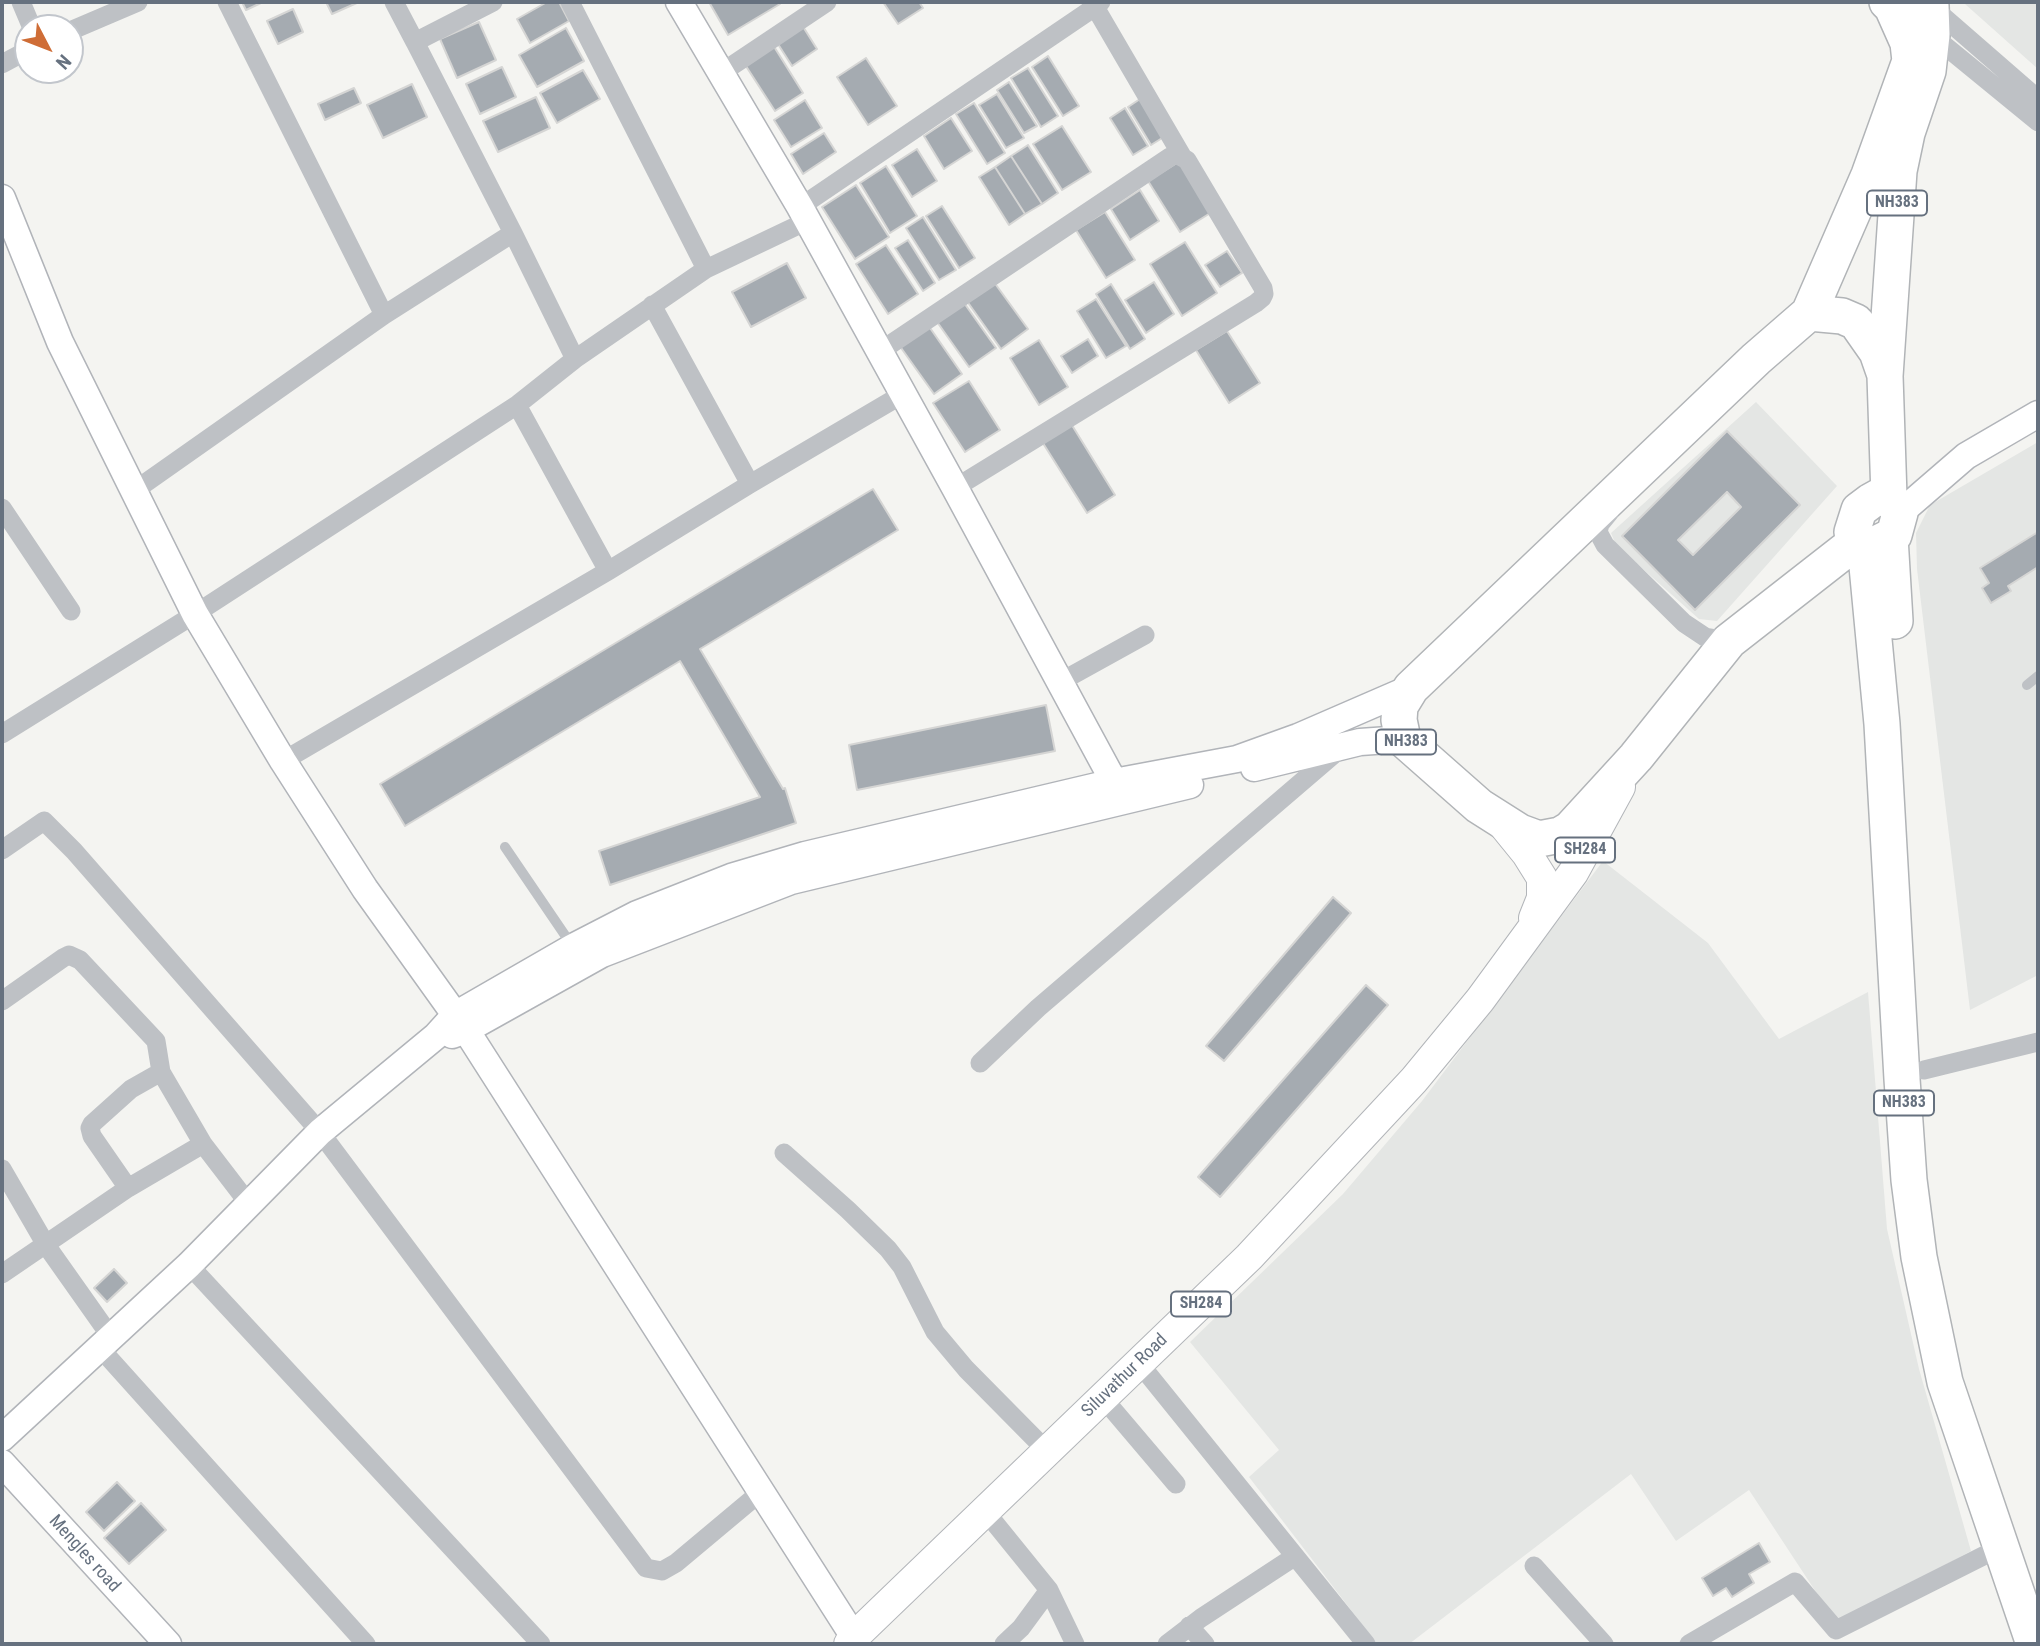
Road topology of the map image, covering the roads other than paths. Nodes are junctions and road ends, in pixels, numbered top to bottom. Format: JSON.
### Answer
{"nodes":[{"id":1,"x":138,"y":2,"type":"edge"},
{"id":2,"x":227,"y":2,"type":"edge"},
{"id":3,"x":394,"y":2,"type":"edge"},
{"id":4,"x":493,"y":2,"type":"edge"},
{"id":5,"x":570,"y":2,"type":"edge"},
{"id":6,"x":679,"y":2,"type":"edge"},
{"id":7,"x":827,"y":2,"type":"edge"},
{"id":8,"x":1096,"y":3,"type":"edge"},
{"id":9,"x":1913,"y":8,"type":"edge"},
{"id":10,"x":84,"y":25,"type":"edge"},
{"id":11,"x":415,"y":42,"type":"junction"},
{"id":12,"x":721,"y":73,"type":"junction"},
{"id":13,"x":2038,"y":99,"type":"edge"},
{"id":14,"x":2038,"y":122,"type":"edge"},
{"id":15,"x":1182,"y":156,"type":"junction"},
{"id":16,"x":2,"y":199,"type":"edge"},
{"id":17,"x":803,"y":214,"type":"junction"},
{"id":18,"x":513,"y":233,"type":"junction"},
{"id":19,"x":706,"y":269,"type":"junction"},
{"id":20,"x":652,"y":305,"type":"junction"},
{"id":21,"x":1810,"y":313,"type":"junction"},
{"id":22,"x":384,"y":315,"type":"junction"},
{"id":23,"x":879,"y":352,"type":"junction"},
{"id":24,"x":575,"y":359,"type":"junction"},
{"id":25,"x":1886,"y":387,"type":"junction"},
{"id":26,"x":902,"y":394,"type":"junction"},
{"id":27,"x":517,"y":405,"type":"junction"},
{"id":28,"x":2038,"y":414,"type":"edge"},
{"id":29,"x":1682,"y":431,"type":"junction"},
{"id":30,"x":750,"y":484,"type":"junction"},
{"id":31,"x":955,"y":488,"type":"junction"},
{"id":32,"x":134,"y":491,"type":"junction"},
{"id":33,"x":2,"y":508,"type":"edge"},
{"id":34,"x":1877,"y":524,"type":"junction"},
{"id":35,"x":608,"y":571,"type":"junction"},
{"id":36,"x":1810,"y":578,"type":"junction"},
{"id":37,"x":71,"y":611,"type":"dead end"},
{"id":38,"x":195,"y":614,"type":"junction"},
{"id":39,"x":1871,"y":618,"type":"junction"},
{"id":40,"x":1145,"y":635,"type":"dead end"},
{"id":41,"x":1729,"y":641,"type":"junction"},
{"id":42,"x":2038,"y":676,"type":"edge"},
{"id":43,"x":1060,"y":682,"type":"junction"},
{"id":44,"x":2027,"y":685,"type":"dead end"},
{"id":45,"x":1411,"y":688,"type":"junction"},
{"id":46,"x":2,"y":734,"type":"edge"},
{"id":47,"x":1403,"y":739,"type":"junction"},
{"id":48,"x":1344,"y":746,"type":"junction"},
{"id":49,"x":1636,"y":757,"type":"junction"},
{"id":50,"x":283,"y":761,"type":"junction"},
{"id":51,"x":1114,"y":782,"type":"junction"},
{"id":52,"x":1496,"y":817,"type":"junction"},
{"id":53,"x":505,"y":847,"type":"dead end"},
{"id":54,"x":2,"y":850,"type":"edge"},
{"id":55,"x":864,"y":852,"type":"junction"},
{"id":56,"x":1526,"y":938,"type":"junction"},
{"id":57,"x":573,"y":947,"type":"junction"},
{"id":58,"x":2,"y":1000,"type":"edge"},
{"id":59,"x":461,"y":1023,"type":"junction"},
{"id":60,"x":2038,"y":1042,"type":"edge"},
{"id":61,"x":980,"y":1063,"type":"dead end"},
{"id":62,"x":1924,"y":1070,"type":"junction"},
{"id":63,"x":161,"y":1072,"type":"junction"},
{"id":64,"x":320,"y":1132,"type":"junction"},
{"id":65,"x":203,"y":1144,"type":"junction"},
{"id":66,"x":784,"y":1153,"type":"dead end"},
{"id":67,"x":2,"y":1169,"type":"edge"},
{"id":68,"x":128,"y":1188,"type":"junction"},
{"id":69,"x":249,"y":1204,"type":"junction"},
{"id":70,"x":46,"y":1245,"type":"junction"},
{"id":71,"x":189,"y":1265,"type":"junction"},
{"id":72,"x":2,"y":1274,"type":"edge"},
{"id":73,"x":106,"y":1343,"type":"junction"},
{"id":74,"x":1139,"y":1363,"type":"junction"},
{"id":75,"x":1103,"y":1398,"type":"junction"},
{"id":76,"x":2,"y":1438,"type":"edge"},
{"id":77,"x":1047,"y":1451,"type":"junction"},
{"id":78,"x":2,"y":1463,"type":"edge"},
{"id":79,"x":1176,"y":1484,"type":"dead end"},
{"id":80,"x":762,"y":1491,"type":"junction"},
{"id":81,"x":985,"y":1511,"type":"junction"},
{"id":82,"x":2001,"y":1547,"type":"junction"},
{"id":83,"x":1294,"y":1557,"type":"junction"},
{"id":84,"x":1534,"y":1566,"type":"dead end"},
{"id":85,"x":1049,"y":1590,"type":"junction"},
{"id":86,"x":2038,"y":1600,"type":"edge"},
{"id":87,"x":1189,"y":1626,"type":"junction"},
{"id":88,"x":852,"y":1640,"type":"edge"},
{"id":89,"x":168,"y":1644,"type":"edge"},
{"id":90,"x":366,"y":1644,"type":"edge"},
{"id":91,"x":541,"y":1644,"type":"edge"},
{"id":92,"x":1004,"y":1644,"type":"edge"},
{"id":93,"x":1075,"y":1644,"type":"edge"},
{"id":94,"x":1167,"y":1644,"type":"edge"},
{"id":95,"x":1205,"y":1644,"type":"edge"},
{"id":96,"x":1366,"y":1644,"type":"edge"},
{"id":97,"x":1604,"y":1644,"type":"edge"},
{"id":98,"x":1689,"y":1644,"type":"edge"},
{"id":99,"x":2034,"y":1644,"type":"edge"}],
"edges":[{"from":1,"to":10,"type":"street"},
{"from":2,"to":22,"type":"street"},
{"from":3,"to":11,"type":"street"},
{"from":4,"to":11,"type":"street"},
{"from":5,"to":19,"type":"street"},
{"from":6,"to":12,"type":"main road"},
{"from":7,"to":12,"type":"street"},
{"from":8,"to":15,"type":"street"},
{"from":8,"to":17,"type":"street"},
{"from":9,"to":13,"type":"street"},
{"from":9,"to":14,"type":"street"},
{"from":9,"to":21,"type":"highway","number":"NH383"},
{"from":9,"to":25,"type":"highway","number":"NH383"},
{"from":11,"to":18,"type":"street"},
{"from":12,"to":17,"type":"main road"},
{"from":15,"to":23,"type":"street"},
{"from":15,"to":31,"type":"street"},
{"from":16,"to":32,"type":"main road"},
{"from":17,"to":19,"type":"street"},
{"from":17,"to":23,"type":"main road"},
{"from":18,"to":22,"type":"street"},
{"from":18,"to":24,"type":"street"},
{"from":19,"to":20,"type":"street"},
{"from":20,"to":24,"type":"street"},
{"from":20,"to":30,"type":"street"},
{"from":21,"to":25,"type":"highway"},
{"from":21,"to":29,"type":"highway","number":"NH383"},
{"from":22,"to":32,"type":"street"},
{"from":23,"to":26,"type":"main road"},
{"from":24,"to":27,"type":"street"},
{"from":25,"to":34,"type":"highway"},
{"from":26,"to":30,"type":"street"},
{"from":26,"to":31,"type":"main road"},
{"from":27,"to":35,"type":"street"},
{"from":27,"to":38,"type":"street"},
{"from":28,"to":34,"type":"main road"},
{"from":29,"to":41,"type":"street"},
{"from":29,"to":45,"type":"highway","number":"NH383"},
{"from":30,"to":35,"type":"street"},
{"from":31,"to":43,"type":"main road"},
{"from":32,"to":38,"type":"main road"},
{"from":33,"to":37,"type":"street"},
{"from":34,"to":36,"type":"highway","number":"NH383"},
{"from":34,"to":39,"type":"highway","number":"NH383"},
{"from":34,"to":62,"type":"highway","number":"NH383"},
{"from":35,"to":50,"type":"street"},
{"from":36,"to":39,"type":"highway"},
{"from":36,"to":41,"type":"highway","number":"NH383"},
{"from":38,"to":46,"type":"street"},
{"from":38,"to":50,"type":"main road"},
{"from":39,"to":82,"type":"highway","number":"NH383"},
{"from":40,"to":43,"type":"street"},
{"from":41,"to":49,"type":"highway","number":"NH383"},
{"from":42,"to":44,"type":"lane"},
{"from":43,"to":51,"type":"main road"},
{"from":45,"to":47,"type":"highway","number":"NH383"},
{"from":45,"to":51,"type":"main road"},
{"from":47,"to":48,"type":"main road"},
{"from":47,"to":52,"type":"highway","number":"NH383"},
{"from":48,"to":55,"type":"main road"},
{"from":48,"to":61,"type":"street"},
{"from":49,"to":52,"type":"highway","number":"NH383"},
{"from":49,"to":56,"type":"main road","name":"Siluvathur Road","number":"SH284"},
{"from":50,"to":59,"type":"main road"},
{"from":51,"to":55,"type":"main road"},
{"from":52,"to":56,"type":"main road","name":"Siluvathur Road","number":"SH284"},
{"from":53,"to":57,"type":"lane"},
{"from":54,"to":64,"type":"street"},
{"from":55,"to":57,"type":"main road"},
{"from":55,"to":59,"type":"main road"},
{"from":56,"to":74,"type":"main road","name":"Siluvathur Road","number":"SH284"},
{"from":57,"to":59,"type":"main road"},
{"from":58,"to":63,"type":"street"},
{"from":59,"to":64,"type":"main road"},
{"from":59,"to":80,"type":"main road"},
{"from":60,"to":62,"type":"street"},
{"from":62,"to":86,"type":"highway","number":"NH383"},
{"from":63,"to":65,"type":"street"},
{"from":63,"to":68,"type":"street"},
{"from":64,"to":69,"type":"main road"},
{"from":64,"to":80,"type":"street"},
{"from":65,"to":68,"type":"street"},
{"from":65,"to":69,"type":"street"},
{"from":66,"to":77,"type":"street"},
{"from":67,"to":70,"type":"street"},
{"from":68,"to":70,"type":"street"},
{"from":69,"to":71,"type":"main road"},
{"from":70,"to":72,"type":"street"},
{"from":70,"to":73,"type":"street"},
{"from":71,"to":73,"type":"main road"},
{"from":71,"to":91,"type":"street"},
{"from":73,"to":76,"type":"main road"},
{"from":73,"to":90,"type":"street"},
{"from":74,"to":75,"type":"main road","name":"Siluvathur Road","number":"SH284"},
{"from":74,"to":83,"type":"street"},
{"from":75,"to":77,"type":"main road","name":"Siluvathur Road","number":"SH284"},
{"from":75,"to":79,"type":"street"},
{"from":77,"to":81,"type":"main road","name":"Siluvathur Road","number":"SH284"},
{"from":78,"to":89,"type":"main road","name":"Mengles road"},
{"from":80,"to":88,"type":"main road"},
{"from":81,"to":85,"type":"street"},
{"from":81,"to":88,"type":"main road","name":"Siluvathur Road","number":"SH284"},
{"from":82,"to":98,"type":"street"},
{"from":82,"to":99,"type":"highway","number":"NH383"},
{"from":83,"to":87,"type":"street"},
{"from":83,"to":96,"type":"street"},
{"from":84,"to":97,"type":"street"},
{"from":85,"to":92,"type":"street"},
{"from":85,"to":93,"type":"street"},
{"from":87,"to":94,"type":"street"},
{"from":87,"to":95,"type":"street"}]}
